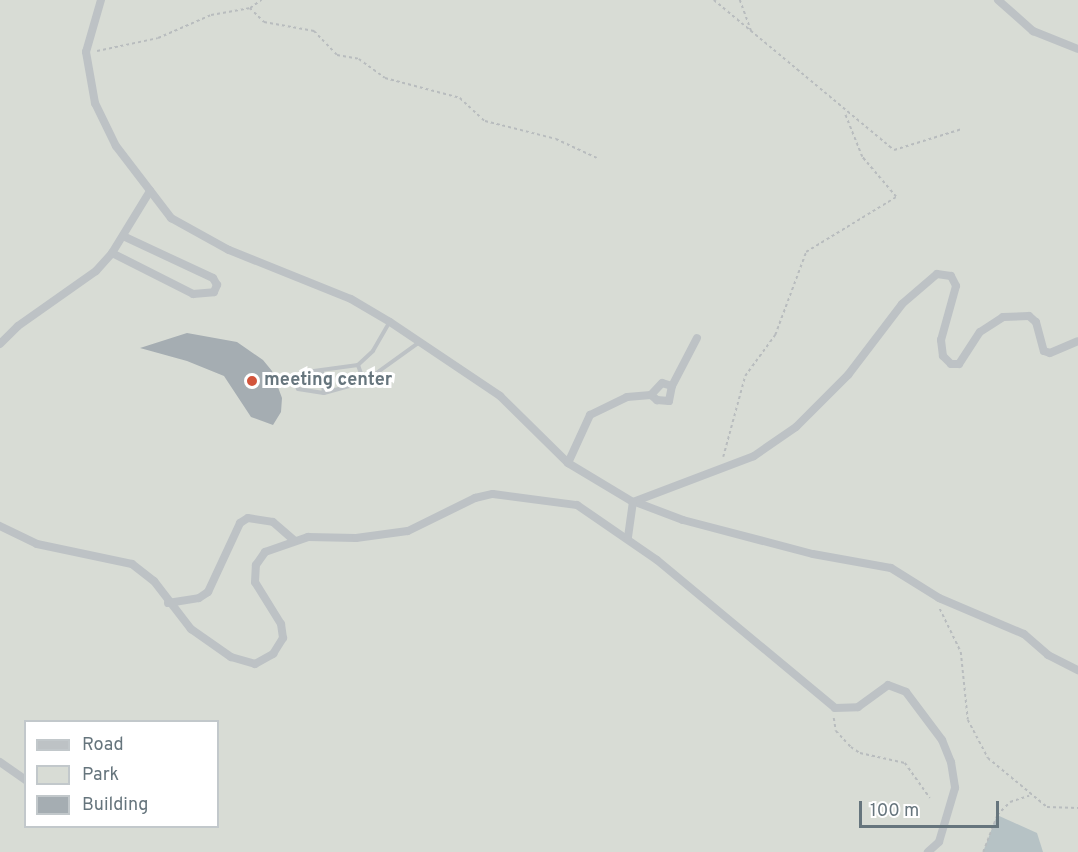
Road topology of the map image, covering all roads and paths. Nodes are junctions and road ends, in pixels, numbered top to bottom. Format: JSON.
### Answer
{"nodes":[{"id":1,"x":101,"y":0,"type":"edge"},
{"id":2,"x":261,"y":0,"type":"edge"},
{"id":3,"x":714,"y":0,"type":"edge"},
{"id":4,"x":740,"y":0,"type":"edge"},
{"id":5,"x":998,"y":0,"type":"edge"},
{"id":6,"x":250,"y":8,"type":"junction"},
{"id":7,"x":752,"y":33,"type":"junction"},
{"id":8,"x":1078,"y":49,"type":"edge"},
{"id":9,"x":86,"y":52,"type":"junction"},
{"id":10,"x":844,"y":112,"type":"junction"},
{"id":11,"x":962,"y":129,"type":"dead end"},
{"id":12,"x":597,"y":158,"type":"dead end"},
{"id":13,"x":150,"y":191,"type":"junction"},
{"id":14,"x":123,"y":236,"type":"junction"},
{"id":15,"x":111,"y":253,"type":"junction"},
{"id":16,"x":390,"y":322,"type":"junction"},
{"id":17,"x":697,"y":338,"type":"dead end"},
{"id":18,"x":1078,"y":341,"type":"edge"},
{"id":19,"x":419,"y":343,"type":"junction"},
{"id":20,"x":0,"y":345,"type":"edge"},
{"id":21,"x":358,"y":365,"type":"junction"},
{"id":22,"x":322,"y":372,"type":"junction"},
{"id":23,"x":364,"y":382,"type":"junction"},
{"id":24,"x":672,"y":386,"type":"junction"},
{"id":25,"x":324,"y":393,"type":"junction"},
{"id":26,"x":651,"y":394,"type":"junction"},
{"id":27,"x":568,"y":463,"type":"junction"},
{"id":28,"x":720,"y":470,"type":"junction"},
{"id":29,"x":635,"y":503,"type":"junction"},
{"id":30,"x":0,"y":526,"type":"edge"},
{"id":31,"x":628,"y":537,"type":"junction"},
{"id":32,"x":294,"y":540,"type":"junction"},
{"id":33,"x":928,"y":591,"type":"junction"},
{"id":34,"x":168,"y":603,"type":"junction"},
{"id":35,"x":1078,"y":670,"type":"edge"},
{"id":36,"x":835,"y":708,"type":"junction"},
{"id":37,"x":0,"y":762,"type":"edge"},
{"id":38,"x":24,"y":779,"type":"edge"},
{"id":39,"x":1030,"y":796,"type":"junction"},
{"id":40,"x":930,"y":798,"type":"dead end"},
{"id":41,"x":1078,"y":808,"type":"edge"},
{"id":42,"x":928,"y":852,"type":"edge"},
{"id":43,"x":983,"y":852,"type":"edge"}],
"edges":[{"from":1,"to":9,"type":"street"},
{"from":2,"to":6,"type":"path"},
{"from":3,"to":7,"type":"path"},
{"from":4,"to":7,"type":"path"},
{"from":5,"to":8,"type":"street"},
{"from":6,"to":9,"type":"path"},
{"from":6,"to":12,"type":"path"},
{"from":7,"to":10,"type":"path"},
{"from":9,"to":13,"type":"street"},
{"from":10,"to":11,"type":"path"},
{"from":10,"to":28,"type":"path"},
{"from":13,"to":14,"type":"street"},
{"from":13,"to":16,"type":"street"},
{"from":14,"to":15,"type":"street"},
{"from":14,"to":15,"type":"street"},
{"from":15,"to":20,"type":"street"},
{"from":16,"to":19,"type":"street"},
{"from":16,"to":21,"type":"lane"},
{"from":17,"to":24,"type":"street"},
{"from":18,"to":28,"type":"street"},
{"from":19,"to":23,"type":"lane"},
{"from":19,"to":27,"type":"street"},
{"from":21,"to":22,"type":"lane"},
{"from":21,"to":23,"type":"lane"},
{"from":22,"to":25,"type":"lane"},
{"from":22,"to":25,"type":"lane"},
{"from":23,"to":25,"type":"lane"},
{"from":24,"to":26,"type":"street"},
{"from":24,"to":26,"type":"street"},
{"from":26,"to":27,"type":"street"},
{"from":27,"to":29,"type":"street"},
{"from":28,"to":29,"type":"street"},
{"from":29,"to":31,"type":"street"},
{"from":29,"to":33,"type":"street"},
{"from":30,"to":34,"type":"street"},
{"from":31,"to":32,"type":"street"},
{"from":31,"to":36,"type":"street"},
{"from":32,"to":34,"type":"street"},
{"from":32,"to":34,"type":"street"},
{"from":33,"to":35,"type":"street"},
{"from":33,"to":39,"type":"path"},
{"from":36,"to":40,"type":"path"},
{"from":36,"to":42,"type":"street"},
{"from":37,"to":38,"type":"street"},
{"from":39,"to":41,"type":"path"},
{"from":39,"to":43,"type":"path"}]}
